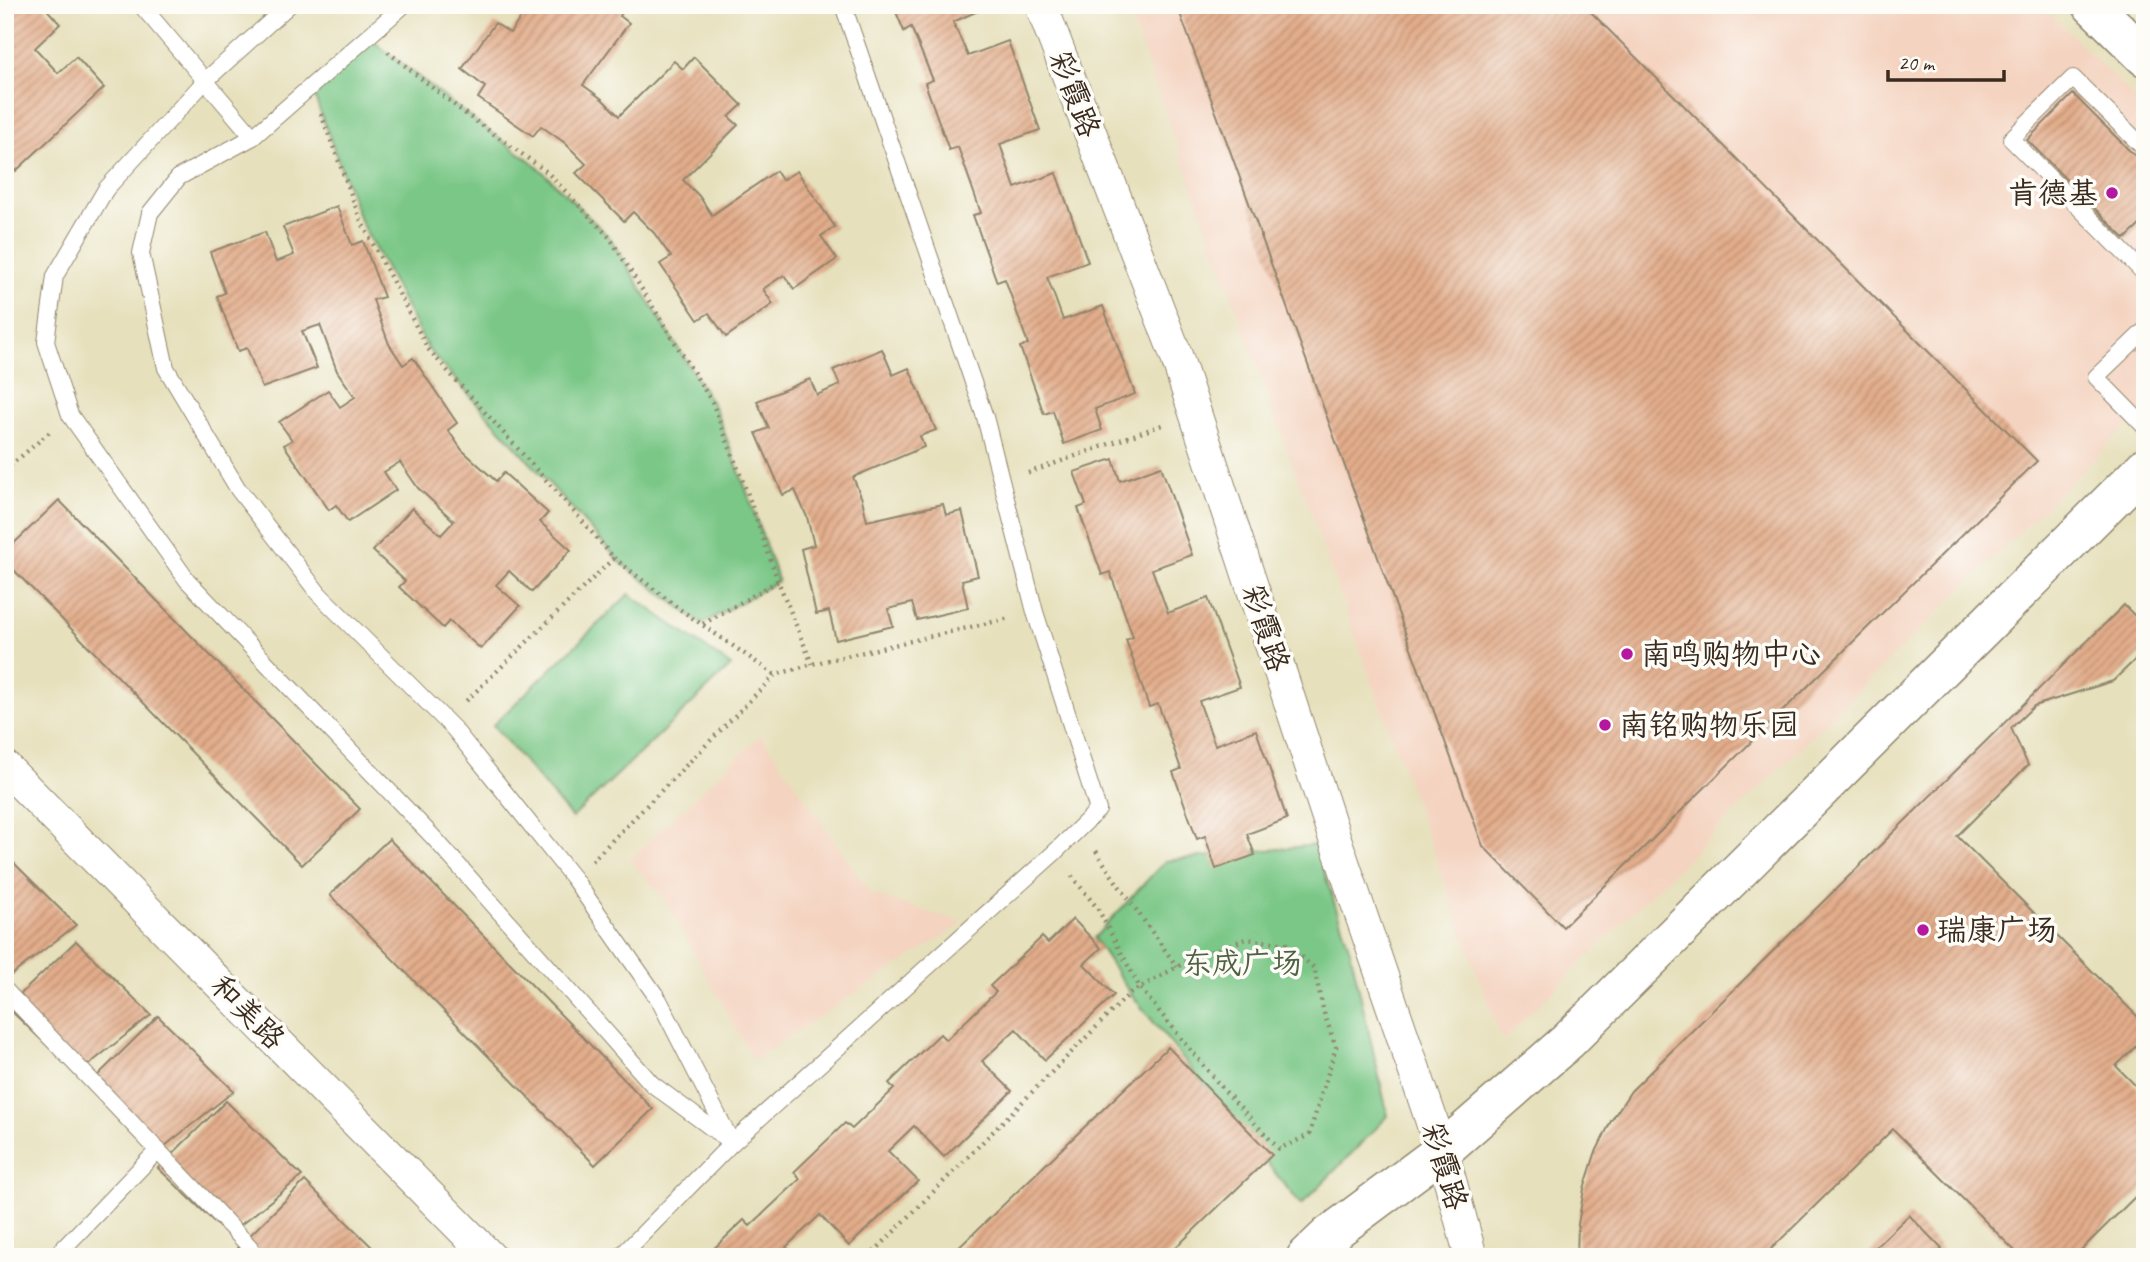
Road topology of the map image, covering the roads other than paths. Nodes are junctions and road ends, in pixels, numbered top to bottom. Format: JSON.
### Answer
{"nodes":[{"id":1,"x":141,"y":5,"type":"edge"},
{"id":2,"x":289,"y":5,"type":"edge"},
{"id":3,"x":404,"y":5,"type":"edge"},
{"id":4,"x":843,"y":5,"type":"edge"},
{"id":5,"x":1041,"y":5,"type":"edge"},
{"id":6,"x":2092,"y":5,"type":"edge"},
{"id":7,"x":2145,"y":57,"type":"edge"},
{"id":8,"x":205,"y":81,"type":"junction"},
{"id":9,"x":253,"y":137,"type":"junction"},
{"id":10,"x":2145,"y":149,"type":"edge"},
{"id":11,"x":2145,"y":274,"type":"edge"},
{"id":12,"x":2145,"y":330,"type":"edge"},
{"id":13,"x":2145,"y":427,"type":"edge"},
{"id":14,"x":2145,"y":467,"type":"edge"},
{"id":15,"x":5,"y":767,"type":"edge"},
{"id":16,"x":5,"y":990,"type":"edge"},
{"id":17,"x":732,"y":1143,"type":"junction"},
{"id":18,"x":158,"y":1150,"type":"junction"},
{"id":19,"x":1442,"y":1150,"type":"junction"},
{"id":20,"x":55,"y":1257,"type":"edge"},
{"id":21,"x":256,"y":1257,"type":"edge"},
{"id":22,"x":490,"y":1257,"type":"edge"},
{"id":23,"x":620,"y":1257,"type":"edge"},
{"id":24,"x":1306,"y":1257,"type":"edge"},
{"id":25,"x":1471,"y":1257,"type":"edge"}],
"edges":[{"from":1,"to":8,"type":"lane"},
{"from":2,"to":8,"type":"lane"},
{"from":3,"to":9,"type":"lane"},
{"from":4,"to":17,"type":"lane"},
{"from":5,"to":19,"type":"street","name":"彩霞路"},
{"from":6,"to":7,"type":"street"},
{"from":8,"to":9,"type":"lane"},
{"from":8,"to":17,"type":"lane"},
{"from":9,"to":17,"type":"lane"},
{"from":10,"to":11,"type":"lane"},
{"from":12,"to":13,"type":"lane"},
{"from":14,"to":19,"type":"street"},
{"from":15,"to":22,"type":"street","name":"和美路"},
{"from":16,"to":18,"type":"lane"},
{"from":17,"to":23,"type":"lane"},
{"from":18,"to":20,"type":"lane"},
{"from":18,"to":21,"type":"lane"},
{"from":19,"to":24,"type":"street"},
{"from":19,"to":25,"type":"street","name":"彩霞路"}]}
